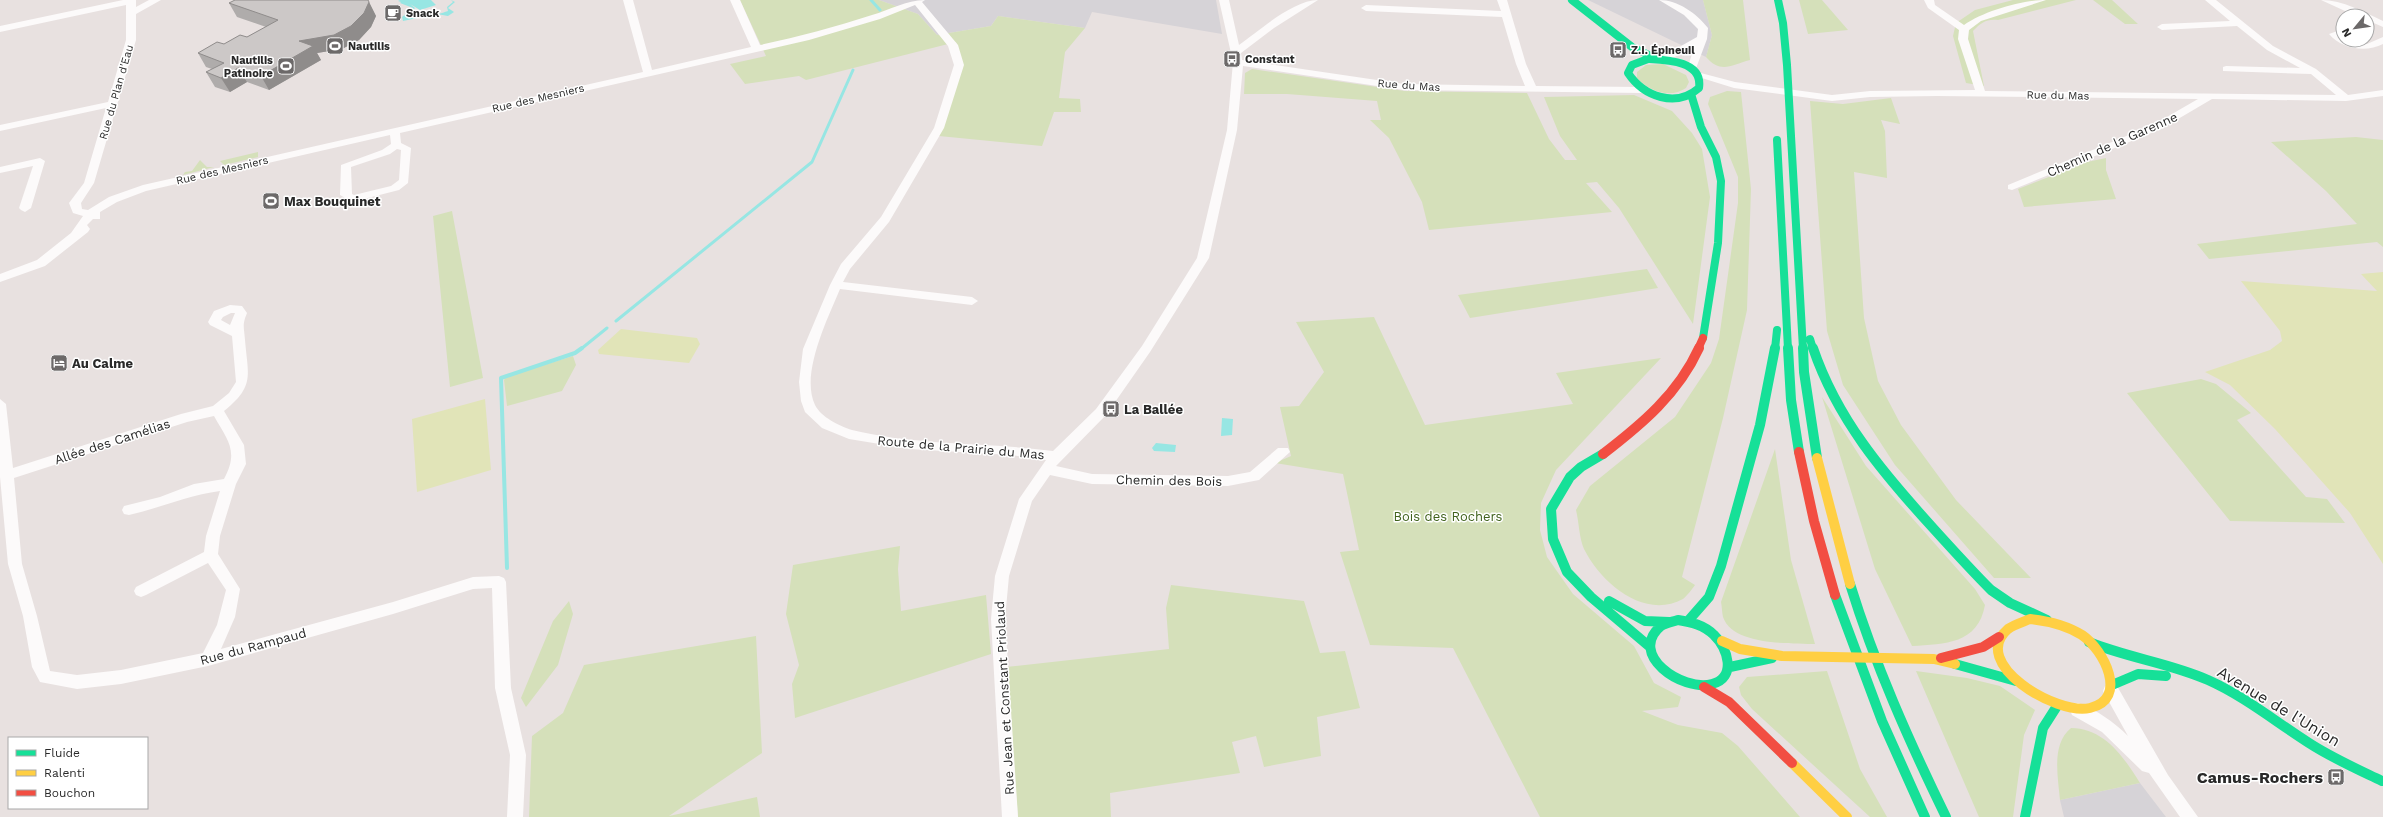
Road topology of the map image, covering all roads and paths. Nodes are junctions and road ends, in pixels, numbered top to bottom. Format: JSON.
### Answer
{"nodes":[{"id":1,"x":156,"y":0,"type":"edge"},
{"id":2,"x":628,"y":0,"type":"edge"},
{"id":3,"x":735,"y":0,"type":"edge"},
{"id":4,"x":1224,"y":0,"type":"edge"},
{"id":5,"x":1313,"y":0,"type":"edge"},
{"id":6,"x":1502,"y":0,"type":"edge"},
{"id":7,"x":1572,"y":0,"type":"edge"},
{"id":8,"x":1664,"y":0,"type":"edge"},
{"id":9,"x":1778,"y":0,"type":"edge"},
{"id":10,"x":1929,"y":0,"type":"edge"},
{"id":11,"x":2041,"y":0,"type":"edge"},
{"id":12,"x":2210,"y":0,"type":"edge"},
{"id":13,"x":2326,"y":0,"type":"edge"},
{"id":14,"x":131,"y":1,"type":"edge"},
{"id":15,"x":918,"y":1,"type":"edge"},
{"id":16,"x":1366,"y":8,"type":"dead end"},
{"id":17,"x":2345,"y":8,"type":"edge"},
{"id":18,"x":131,"y":13,"type":"junction"},
{"id":19,"x":1507,"y":14,"type":"junction"},
{"id":20,"x":2239,"y":23,"type":"junction"},
{"id":21,"x":1606,"y":26,"type":"junction"},
{"id":22,"x":2162,"y":27,"type":"dead end"},
{"id":23,"x":0,"y":29,"type":"edge"},
{"id":24,"x":1964,"y":29,"type":"junction"},
{"id":25,"x":1701,"y":39,"type":"junction"},
{"id":26,"x":757,"y":48,"type":"junction"},
{"id":27,"x":1237,"y":58,"type":"junction"},
{"id":28,"x":1659,"y":59,"type":"junction"},
{"id":29,"x":1630,"y":69,"type":"junction"},
{"id":30,"x":2226,"y":69,"type":"dead end"},
{"id":31,"x":2313,"y":71,"type":"junction"},
{"id":32,"x":1694,"y":72,"type":"junction"},
{"id":33,"x":648,"y":73,"type":"junction"},
{"id":34,"x":1775,"y":84,"type":"dead end"},
{"id":35,"x":1734,"y":85,"type":"junction"},
{"id":36,"x":1699,"y":88,"type":"junction"},
{"id":37,"x":1532,"y":89,"type":"junction"},
{"id":38,"x":1581,"y":89,"type":"junction"},
{"id":39,"x":1642,"y":90,"type":"junction"},
{"id":40,"x":2383,"y":93,"type":"edge"},
{"id":41,"x":1691,"y":94,"type":"junction"},
{"id":42,"x":1981,"y":94,"type":"junction"},
{"id":43,"x":1663,"y":97,"type":"junction"},
{"id":44,"x":2210,"y":97,"type":"junction"},
{"id":45,"x":2346,"y":98,"type":"junction"},
{"id":46,"x":1776,"y":100,"type":"dead end"},
{"id":47,"x":112,"y":104,"type":"junction"},
{"id":48,"x":1680,"y":107,"type":"dead end"},
{"id":49,"x":1687,"y":114,"type":"dead end"},
{"id":50,"x":1701,"y":127,"type":"junction"},
{"id":51,"x":0,"y":128,"type":"edge"},
{"id":52,"x":396,"y":130,"type":"junction"},
{"id":53,"x":1777,"y":131,"type":"dead end"},
{"id":54,"x":396,"y":145,"type":"junction"},
{"id":55,"x":0,"y":170,"type":"edge"},
{"id":56,"x":2012,"y":187,"type":"dead end"},
{"id":57,"x":25,"y":208,"type":"dead end"},
{"id":58,"x":99,"y":211,"type":"junction"},
{"id":59,"x":0,"y":278,"type":"edge"},
{"id":60,"x":1801,"y":284,"type":"junction"},
{"id":61,"x":836,"y":285,"type":"junction"},
{"id":62,"x":972,"y":301,"type":"dead end"},
{"id":63,"x":1785,"y":306,"type":"junction"},
{"id":64,"x":238,"y":334,"type":"dead end"},
{"id":65,"x":0,"y":406,"type":"edge"},
{"id":66,"x":217,"y":410,"type":"junction"},
{"id":67,"x":1283,"y":452,"type":"dead end"},
{"id":68,"x":1056,"y":456,"type":"junction"},
{"id":69,"x":1597,"y":459,"type":"junction"},
{"id":70,"x":1046,"y":468,"type":"junction"},
{"id":71,"x":8,"y":474,"type":"junction"},
{"id":72,"x":229,"y":484,"type":"junction"},
{"id":73,"x":129,"y":510,"type":"dead end"},
{"id":74,"x":211,"y":555,"type":"junction"},
{"id":75,"x":141,"y":591,"type":"dead end"},
{"id":76,"x":2047,"y":620,"type":"junction"},
{"id":77,"x":1688,"y":621,"type":"junction"},
{"id":78,"x":1669,"y":622,"type":"junction"},
{"id":79,"x":1999,"y":637,"type":"junction"},
{"id":80,"x":1722,"y":641,"type":"junction"},
{"id":81,"x":2089,"y":642,"type":"junction"},
{"id":82,"x":1650,"y":647,"type":"junction"},
{"id":83,"x":1782,"y":656,"type":"junction"},
{"id":84,"x":208,"y":659,"type":"junction"},
{"id":85,"x":1934,"y":659,"type":"junction"},
{"id":86,"x":1730,"y":667,"type":"junction"},
{"id":87,"x":2016,"y":681,"type":"junction"},
{"id":88,"x":1704,"y":688,"type":"junction"},
{"id":89,"x":2112,"y":688,"type":"junction"},
{"id":90,"x":2202,"y":688,"type":"dead end"},
{"id":91,"x":2222,"y":698,"type":"dead end"},
{"id":92,"x":2057,"y":706,"type":"junction"},
{"id":93,"x":2074,"y":709,"type":"junction"},
{"id":94,"x":2162,"y":780,"type":"junction"},
{"id":95,"x":2383,"y":781,"type":"edge"},
{"id":96,"x":515,"y":817,"type":"edge"},
{"id":97,"x":1010,"y":817,"type":"edge"},
{"id":98,"x":1847,"y":817,"type":"edge"},
{"id":99,"x":1925,"y":817,"type":"edge"},
{"id":100,"x":1946,"y":817,"type":"edge"},
{"id":101,"x":2025,"y":817,"type":"edge"},
{"id":102,"x":2190,"y":817,"type":"edge"}],
"edges":[{"from":1,"to":18,"type":"street"},
{"from":2,"to":33,"type":"street"},
{"from":3,"to":26,"type":"street"},
{"from":4,"to":27,"type":"street","name":"Rue Jean et Constant Priolaud"},
{"from":5,"to":27,"type":"street"},
{"from":6,"to":19,"type":"street"},
{"from":7,"to":21,"type":"main road"},
{"from":8,"to":25,"type":"street"},
{"from":9,"to":60,"type":"main road"},
{"from":10,"to":24,"type":"street"},
{"from":11,"to":24,"type":"street"},
{"from":12,"to":20,"type":"street"},
{"from":13,"to":17,"type":"street"},
{"from":14,"to":18,"type":"street","name":"Rue du Plan d'Eau"},
{"from":14,"to":23,"type":"street"},
{"from":15,"to":26,"type":"street","name":"Rue des Mesniers"},
{"from":15,"to":61,"type":"street","name":"Route de la Prairie du Mas"},
{"from":16,"to":19,"type":"street"},
{"from":18,"to":47,"type":"street","name":"Rue du Plan d'Eau"},
{"from":19,"to":37,"type":"street"},
{"from":20,"to":22,"type":"street"},
{"from":20,"to":31,"type":"street"},
{"from":21,"to":28,"type":"main road"},
{"from":21,"to":29,"type":"main road"},
{"from":24,"to":42,"type":"street"},
{"from":25,"to":28,"type":"street"},
{"from":25,"to":32,"type":"street"},
{"from":26,"to":33,"type":"street","name":"Rue des Mesniers"},
{"from":27,"to":37,"type":"street","name":"Rue du Mas"},
{"from":27,"to":68,"type":"street","name":"Rue Jean et Constant Priolaud"},
{"from":28,"to":29,"type":"main road"},
{"from":28,"to":32,"type":"main road"},
{"from":29,"to":38,"type":"street","name":"Rue du Mas"},
{"from":29,"to":39,"type":"main road"},
{"from":30,"to":31,"type":"street"},
{"from":31,"to":45,"type":"street"},
{"from":32,"to":35,"type":"street","name":"Rue du Mas"},
{"from":32,"to":36,"type":"main road"},
{"from":33,"to":52,"type":"street","name":"Rue des Mesniers"},
{"from":34,"to":46,"type":"main road"},
{"from":35,"to":36,"type":"street","name":"Rue du Mas"},
{"from":35,"to":42,"type":"street","name":"Rue du Mas"},
{"from":36,"to":41,"type":"main road"},
{"from":37,"to":38,"type":"street","name":"Rue du Mas"},
{"from":38,"to":39,"type":"street","name":"Rue du Mas"},
{"from":39,"to":43,"type":"main road"},
{"from":40,"to":45,"type":"street","name":"Rue du Mas"},
{"from":41,"to":43,"type":"main road"},
{"from":41,"to":50,"type":"main road"},
{"from":42,"to":44,"type":"street","name":"Rue du Mas"},
{"from":43,"to":48,"type":"main road"},
{"from":44,"to":45,"type":"street","name":"Rue du Mas"},
{"from":44,"to":56,"type":"street","name":"Chemin de la Garenne"},
{"from":47,"to":51,"type":"street"},
{"from":47,"to":58,"type":"street","name":"Rue du Plan d'Eau"},
{"from":49,"to":50,"type":"main road"},
{"from":50,"to":69,"type":"main road"},
{"from":52,"to":54,"type":"street"},
{"from":52,"to":58,"type":"street","name":"Rue des Mesniers"},
{"from":53,"to":63,"type":"main road"},
{"from":54,"to":54,"type":"street"},
{"from":55,"to":57,"type":"street"},
{"from":58,"to":59,"type":"street","name":"Rue des Mesniers"},
{"from":60,"to":76,"type":"main road"},
{"from":60,"to":100,"type":"main road"},
{"from":61,"to":62,"type":"street"},
{"from":61,"to":68,"type":"street","name":"Route de la Prairie du Mas"},
{"from":63,"to":77,"type":"main road"},
{"from":63,"to":99,"type":"main road"},
{"from":64,"to":66,"type":"street"},
{"from":65,"to":71,"type":"street","name":"Rue du Rampaud"},
{"from":66,"to":71,"type":"street","name":"Allée des Camélias"},
{"from":66,"to":72,"type":"street"},
{"from":67,"to":70,"type":"street","name":"Chemin des Bois"},
{"from":68,"to":70,"type":"street","name":"Rue Jean et Constant Priolaud"},
{"from":69,"to":78,"type":"main road"},
{"from":69,"to":82,"type":"main road"},
{"from":70,"to":97,"type":"street","name":"Rue Jean et Constant Priolaud"},
{"from":71,"to":84,"type":"street","name":"Rue du Rampaud"},
{"from":72,"to":73,"type":"street"},
{"from":72,"to":74,"type":"street"},
{"from":74,"to":75,"type":"street"},
{"from":74,"to":84,"type":"street"},
{"from":76,"to":79,"type":"main road"},
{"from":76,"to":81,"type":"main road"},
{"from":77,"to":78,"type":"main road"},
{"from":77,"to":80,"type":"main road"},
{"from":78,"to":82,"type":"main road"},
{"from":79,"to":85,"type":"main road"},
{"from":79,"to":87,"type":"main road"},
{"from":80,"to":83,"type":"main road"},
{"from":80,"to":86,"type":"main road"},
{"from":81,"to":89,"type":"main road"},
{"from":81,"to":95,"type":"main road","name":"Avenue de l'Union"},
{"from":82,"to":88,"type":"main road"},
{"from":83,"to":85,"type":"main road"},
{"from":83,"to":86,"type":"main road"},
{"from":84,"to":96,"type":"street","name":"Rue du Rampaud"},
{"from":85,"to":87,"type":"main road"},
{"from":86,"to":88,"type":"main road"},
{"from":87,"to":92,"type":"main road"},
{"from":88,"to":98,"type":"main road"},
{"from":89,"to":90,"type":"main road","name":"Avenue de l'Union"},
{"from":89,"to":93,"type":"main road"},
{"from":89,"to":94,"type":"street"},
{"from":91,"to":95,"type":"main road","name":"Avenue de l'Union"},
{"from":92,"to":93,"type":"main road"},
{"from":92,"to":101,"type":"main road"},
{"from":93,"to":94,"type":"street"},
{"from":94,"to":102,"type":"street"}]}
